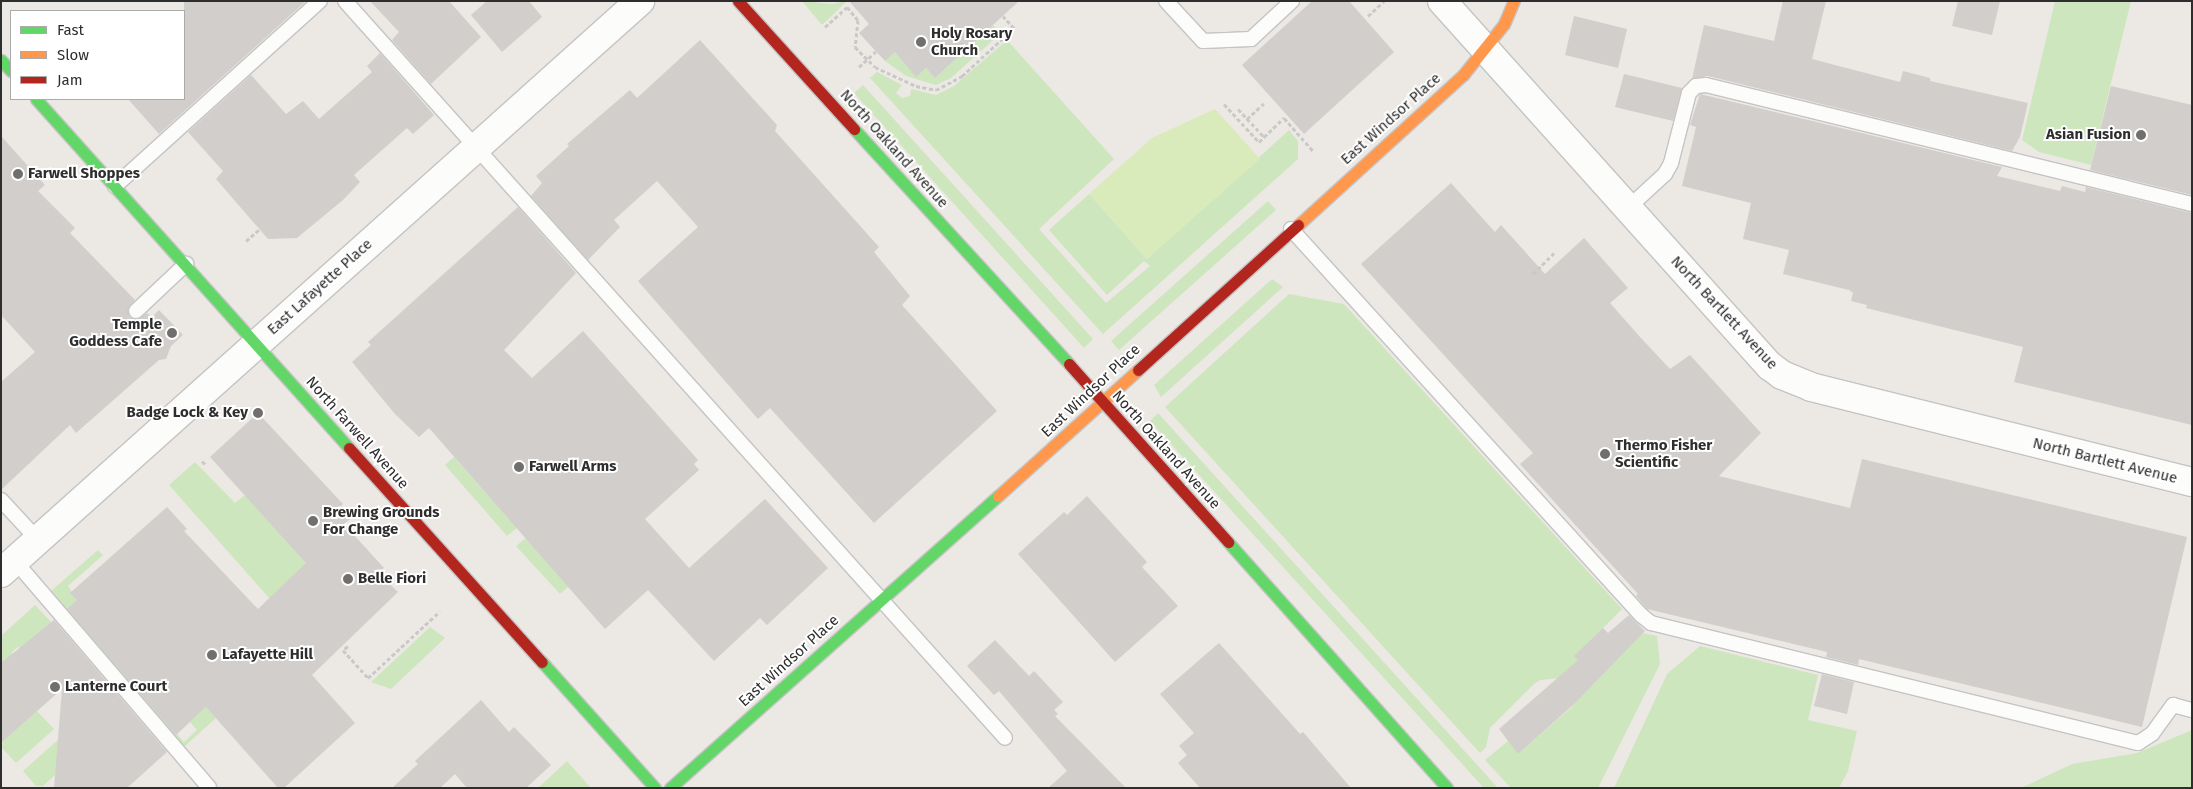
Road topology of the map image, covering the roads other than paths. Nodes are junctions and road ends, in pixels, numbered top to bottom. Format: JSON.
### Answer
{"nodes":[{"id":1,"x":320,"y":1,"type":"edge"},
{"id":2,"x":345,"y":1,"type":"edge"},
{"id":3,"x":640,"y":1,"type":"edge"},
{"id":4,"x":738,"y":1,"type":"edge"},
{"id":5,"x":1166,"y":1,"type":"edge"},
{"id":6,"x":1292,"y":1,"type":"edge"},
{"id":7,"x":1442,"y":1,"type":"edge"},
{"id":8,"x":1514,"y":1,"type":"edge"},
{"id":9,"x":1486,"y":50,"type":"junction"},
{"id":10,"x":1,"y":60,"type":"edge"},
{"id":11,"x":10,"y":70,"type":"edge"},
{"id":12,"x":37,"y":100,"type":"edge"},
{"id":13,"x":478,"y":146,"type":"junction"},
{"id":14,"x":116,"y":186,"type":"junction"},
{"id":15,"x":2192,"y":204,"type":"edge"},
{"id":16,"x":1628,"y":208,"type":"junction"},
{"id":17,"x":1291,"y":229,"type":"junction"},
{"id":18,"x":186,"y":264,"type":"junction"},
{"id":19,"x":136,"y":311,"type":"dead end"},
{"id":20,"x":257,"y":344,"type":"junction"},
{"id":21,"x":1102,"y":400,"type":"junction"},
{"id":22,"x":2192,"y":482,"type":"edge"},
{"id":23,"x":1,"y":500,"type":"edge"},
{"id":24,"x":38,"y":540,"type":"junction"},
{"id":25,"x":8,"y":567,"type":"edge"},
{"id":26,"x":881,"y":598,"type":"junction"},
{"id":27,"x":2192,"y":710,"type":"edge"},
{"id":28,"x":1005,"y":738,"type":"dead end"},
{"id":29,"x":209,"y":787,"type":"edge"},
{"id":30,"x":655,"y":788,"type":"edge"},
{"id":31,"x":670,"y":788,"type":"edge"},
{"id":32,"x":1447,"y":788,"type":"edge"}],
"edges":[{"from":1,"to":14,"type":"lane"},
{"from":2,"to":13,"type":"lane"},
{"from":3,"to":13,"type":"street","name":"East Lafayette Place"},
{"from":4,"to":21,"type":"street","name":"North Oakland Avenue"},
{"from":5,"to":6,"type":"lane"},
{"from":7,"to":9,"type":"street","name":"North Bartlett Avenue"},
{"from":8,"to":9,"type":"street","name":"East Windsor Place"},
{"from":9,"to":16,"type":"street","name":"North Bartlett Avenue"},
{"from":9,"to":17,"type":"street","name":"East Windsor Place"},
{"from":10,"to":11,"type":"street"},
{"from":12,"to":14,"type":"street","name":"North Farwell Avenue"},
{"from":13,"to":20,"type":"street","name":"East Lafayette Place"},
{"from":13,"to":26,"type":"lane"},
{"from":14,"to":18,"type":"street","name":"North Farwell Avenue"},
{"from":15,"to":16,"type":"lane"},
{"from":16,"to":22,"type":"street","name":"North Bartlett Avenue"},
{"from":17,"to":21,"type":"street","name":"East Windsor Place"},
{"from":17,"to":27,"type":"lane"},
{"from":18,"to":19,"type":"lane"},
{"from":18,"to":20,"type":"street","name":"North Farwell Avenue"},
{"from":20,"to":24,"type":"street","name":"East Lafayette Place"},
{"from":20,"to":30,"type":"street","name":"North Farwell Avenue"},
{"from":21,"to":26,"type":"street","name":"East Windsor Place"},
{"from":21,"to":32,"type":"street","name":"North Oakland Avenue"},
{"from":23,"to":24,"type":"lane"},
{"from":24,"to":25,"type":"street","name":"East Lafayette Place"},
{"from":25,"to":29,"type":"lane"},
{"from":26,"to":28,"type":"lane"},
{"from":26,"to":31,"type":"street","name":"East Windsor Place"}]}
